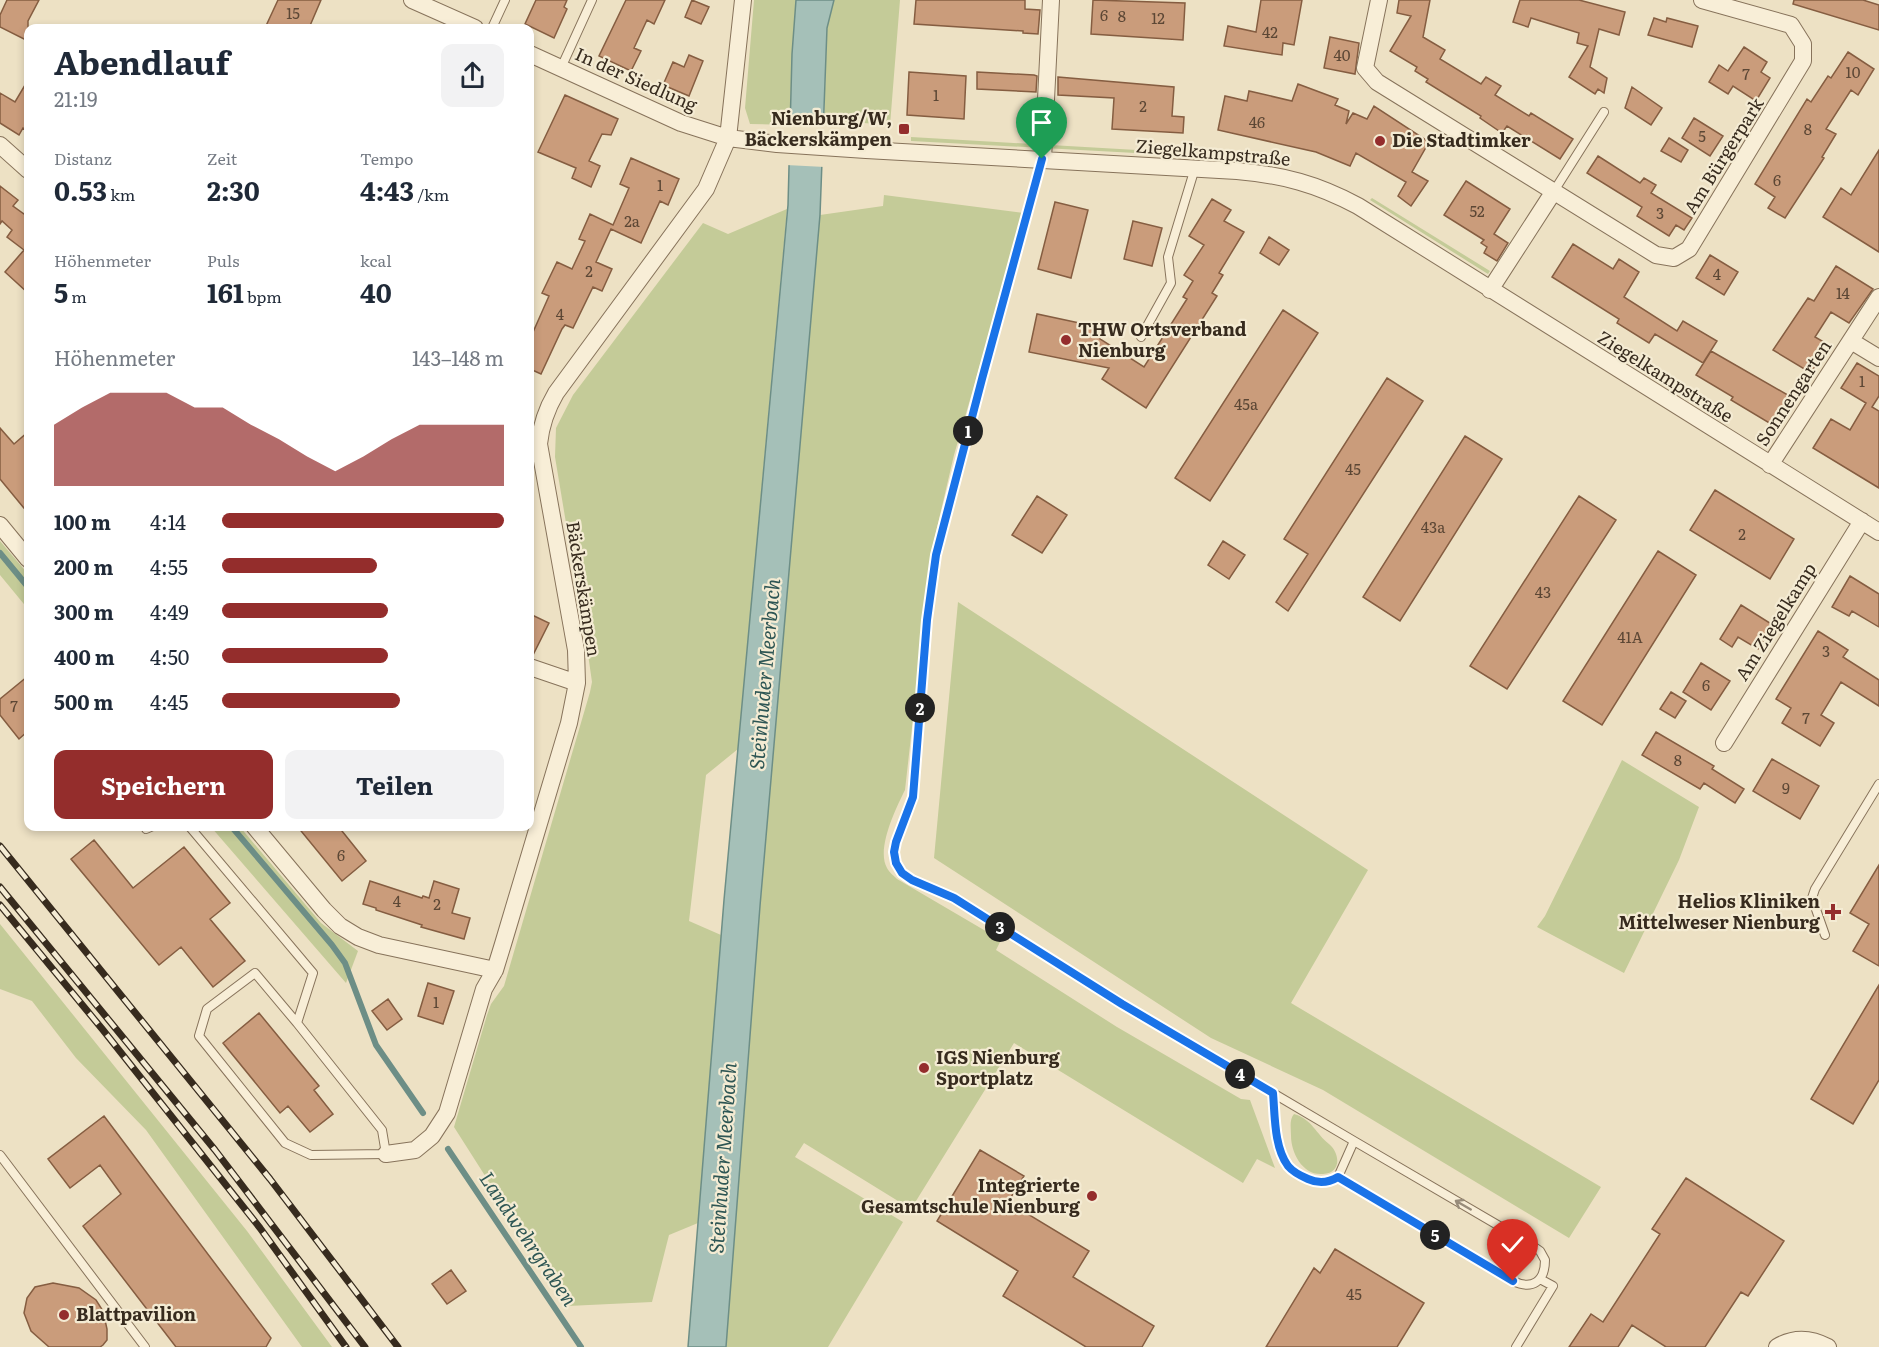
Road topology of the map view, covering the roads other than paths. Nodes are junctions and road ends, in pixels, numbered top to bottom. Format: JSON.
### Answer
{"nodes":[{"id":1,"x":412,"y":0,"type":"edge"},
{"id":2,"x":505,"y":0,"type":"edge"},
{"id":3,"x":592,"y":0,"type":"edge"},
{"id":4,"x":743,"y":0,"type":"edge"},
{"id":5,"x":1051,"y":0,"type":"edge"},
{"id":6,"x":1379,"y":0,"type":"edge"},
{"id":7,"x":1702,"y":0,"type":"edge"},
{"id":8,"x":466,"y":24,"type":"edge"},
{"id":9,"x":494,"y":24,"type":"edge"},
{"id":10,"x":534,"y":56,"type":"edge"},
{"id":11,"x":561,"y":68,"type":"junction"},
{"id":12,"x":1604,"y":112,"type":"dead end"},
{"id":13,"x":728,"y":138,"type":"junction"},
{"id":14,"x":0,"y":145,"type":"edge"},
{"id":15,"x":1042,"y":159,"type":"junction"},
{"id":16,"x":24,"y":166,"type":"edge"},
{"id":17,"x":1195,"y":168,"type":"junction"},
{"id":18,"x":1554,"y":191,"type":"junction"},
{"id":19,"x":1490,"y":290,"type":"junction"},
{"id":20,"x":1879,"y":297,"type":"edge"},
{"id":21,"x":1141,"y":337,"type":"dead end"},
{"id":22,"x":1851,"y":341,"type":"junction"},
{"id":23,"x":1879,"y":358,"type":"edge"},
{"id":24,"x":1770,"y":465,"type":"junction"},
{"id":25,"x":1862,"y":521,"type":"junction"},
{"id":26,"x":0,"y":525,"type":"edge"},
{"id":27,"x":1879,"y":532,"type":"edge"},
{"id":28,"x":24,"y":550,"type":"edge"},
{"id":29,"x":534,"y":668,"type":"edge"},
{"id":30,"x":577,"y":683,"type":"junction"},
{"id":31,"x":1724,"y":743,"type":"dead end"},
{"id":32,"x":1879,"y":784,"type":"edge"},
{"id":33,"x":193,"y":831,"type":"edge"},
{"id":34,"x":258,"y":831,"type":"edge"},
{"id":35,"x":1825,"y":935,"type":"dead end"},
{"id":36,"x":495,"y":970,"type":"junction"},
{"id":37,"x":297,"y":1023,"type":"junction"},
{"id":38,"x":1273,"y":1093,"type":"junction"},
{"id":39,"x":1354,"y":1141,"type":"junction"},
{"id":40,"x":386,"y":1154,"type":"junction"},
{"id":41,"x":0,"y":1155,"type":"edge"},
{"id":42,"x":1338,"y":1177,"type":"junction"},
{"id":43,"x":1540,"y":1279,"type":"junction"},
{"id":44,"x":145,"y":1347,"type":"edge"},
{"id":45,"x":1516,"y":1347,"type":"edge"},
{"id":46,"x":1778,"y":1347,"type":"edge"},
{"id":47,"x":1828,"y":1347,"type":"edge"}],
"edges":[{"from":1,"to":8,"type":"street"},
{"from":2,"to":9,"type":"lane"},
{"from":3,"to":11,"type":"lane"},
{"from":4,"to":13,"type":"street"},
{"from":5,"to":15,"type":"street"},
{"from":6,"to":18,"type":"street","name":"Am Bürgerpark"},
{"from":7,"to":18,"type":"street","name":"Am Bürgerpark"},
{"from":10,"to":11,"type":"street","name":"In der Siedlung"},
{"from":11,"to":13,"type":"street","name":"In der Siedlung"},
{"from":12,"to":18,"type":"lane"},
{"from":13,"to":15,"type":"street","name":"Ziegelkampstraße"},
{"from":13,"to":30,"type":"street","name":"Bäckerskämpen"},
{"from":14,"to":16,"type":"street"},
{"from":15,"to":17,"type":"street","name":"Ziegelkampstraße"},
{"from":15,"to":38,"type":"lane"},
{"from":17,"to":19,"type":"street","name":"Ziegelkampstraße"},
{"from":17,"to":21,"type":"lane"},
{"from":18,"to":19,"type":"street"},
{"from":19,"to":24,"type":"street","name":"Ziegelkampstraße"},
{"from":20,"to":22,"type":"street","name":"Sonnengarten"},
{"from":22,"to":23,"type":"street","name":"Sonnengarten"},
{"from":22,"to":24,"type":"street","name":"Sonnengarten"},
{"from":24,"to":25,"type":"street","name":"Ziegelkampstraße"},
{"from":25,"to":27,"type":"street","name":"Ziegelkampstraße"},
{"from":25,"to":31,"type":"street","name":"Am Ziegelkamp"},
{"from":26,"to":28,"type":"street"},
{"from":29,"to":30,"type":"street"},
{"from":30,"to":36,"type":"street","name":"Bäckerskämpen"},
{"from":32,"to":35,"type":"lane"},
{"from":33,"to":37,"type":"lane"},
{"from":34,"to":36,"type":"street"},
{"from":36,"to":40,"type":"street","name":"Bäckerskämpen"},
{"from":37,"to":40,"type":"lane"},
{"from":37,"to":40,"type":"lane"},
{"from":38,"to":39,"type":"lane"},
{"from":38,"to":42,"type":"lane"},
{"from":39,"to":42,"type":"lane"},
{"from":43,"to":39,"type":"lane","one_way":true},
{"from":41,"to":44,"type":"lane"},
{"from":42,"to":43,"type":"lane"},
{"from":43,"to":45,"type":"lane"},
{"from":46,"to":47,"type":"street"}]}
